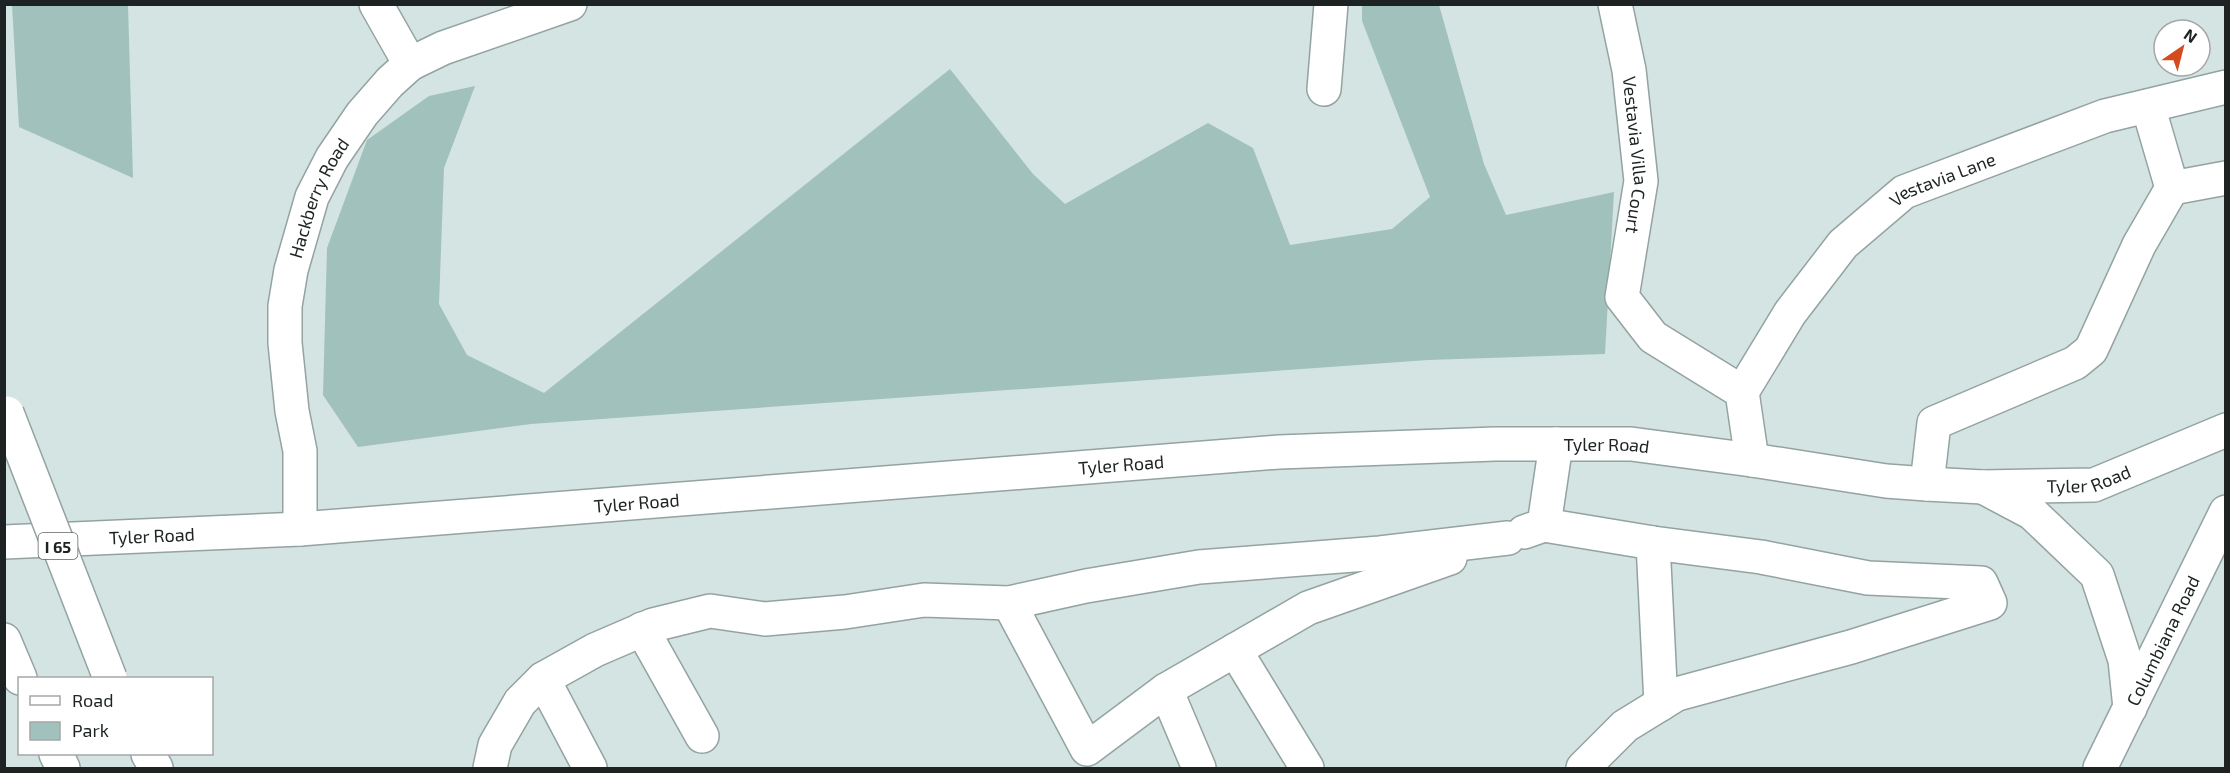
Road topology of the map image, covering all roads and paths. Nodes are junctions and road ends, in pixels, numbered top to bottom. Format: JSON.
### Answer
{"nodes":[{"id":1,"x":376,"y":4,"type":"edge"},
{"id":2,"x":570,"y":4,"type":"edge"},
{"id":3,"x":1331,"y":4,"type":"edge"},
{"id":4,"x":1615,"y":4,"type":"edge"},
{"id":5,"x":410,"y":64,"type":"junction"},
{"id":6,"x":2226,"y":87,"type":"edge"},
{"id":7,"x":1324,"y":89,"type":"dead end"},
{"id":8,"x":2148,"y":106,"type":"junction"},
{"id":9,"x":2226,"y":178,"type":"edge"},
{"id":10,"x":2172,"y":188,"type":"junction"},
{"id":11,"x":1742,"y":392,"type":"junction"},
{"id":12,"x":6,"y":410,"type":"edge"},
{"id":13,"x":2226,"y":430,"type":"edge"},
{"id":14,"x":1556,"y":444,"type":"junction"},
{"id":15,"x":1752,"y":460,"type":"junction"},
{"id":16,"x":1927,"y":484,"type":"junction"},
{"id":17,"x":1983,"y":487,"type":"junction"},
{"id":18,"x":2226,"y":512,"type":"edge"},
{"id":19,"x":1544,"y":525,"type":"junction"},
{"id":20,"x":300,"y":529,"type":"junction"},
{"id":21,"x":1508,"y":538,"type":"junction"},
{"id":22,"x":4,"y":542,"type":"edge"},
{"id":23,"x":1653,"y":543,"type":"junction"},
{"id":24,"x":1009,"y":603,"type":"junction"},
{"id":25,"x":642,"y":629,"type":"junction"},
{"id":26,"x":4,"y":640,"type":"edge"},
{"id":27,"x":1234,"y":650,"type":"junction"},
{"id":28,"x":20,"y":677,"type":"edge"},
{"id":29,"x":110,"y":677,"type":"edge"},
{"id":30,"x":543,"y":679,"type":"junction"},
{"id":31,"x":1166,"y":690,"type":"junction"},
{"id":32,"x":1661,"y":704,"type":"junction"},
{"id":33,"x":2130,"y":709,"type":"junction"},
{"id":34,"x":702,"y":736,"type":"dead end"},
{"id":35,"x":490,"y":768,"type":"edge"},
{"id":36,"x":590,"y":768,"type":"edge"},
{"id":37,"x":1199,"y":768,"type":"edge"},
{"id":38,"x":1307,"y":768,"type":"edge"},
{"id":39,"x":1582,"y":768,"type":"edge"},
{"id":40,"x":2100,"y":768,"type":"edge"}],
"edges":[{"from":1,"to":5,"type":"main road"},
{"from":2,"to":5,"type":"main road","name":"Hackberry Road"},
{"from":3,"to":7,"type":"main road"},
{"from":4,"to":11,"type":"main road","name":"Vestavia Villa Court"},
{"from":5,"to":20,"type":"main road","name":"Hackberry Road"},
{"from":6,"to":8,"type":"main road","name":"Vestavia Lane"},
{"from":8,"to":10,"type":"main road"},
{"from":8,"to":11,"type":"main road","name":"Vestavia Lane"},
{"from":9,"to":10,"type":"main road"},
{"from":10,"to":16,"type":"main road"},
{"from":11,"to":15,"type":"main road"},
{"from":12,"to":29,"type":"main road","number":"I 65","bridge":true},
{"from":13,"to":17,"type":"main road","name":"Tyler Road"},
{"from":14,"to":15,"type":"main road","name":"Tyler Road"},
{"from":14,"to":19,"type":"main road"},
{"from":14,"to":20,"type":"main road","name":"Tyler Road"},
{"from":15,"to":16,"type":"main road","name":"Tyler Road"},
{"from":16,"to":17,"type":"main road","name":"Tyler Road"},
{"from":17,"to":33,"type":"main road"},
{"from":18,"to":33,"type":"main road","name":"Columbiana Road"},
{"from":19,"to":21,"type":"main road"},
{"from":19,"to":23,"type":"main road"},
{"from":20,"to":22,"type":"main road","name":"Tyler Road"},
{"from":21,"to":24,"type":"main road"},
{"from":21,"to":27,"type":"main road"},
{"from":23,"to":32,"type":"main road"},
{"from":23,"to":32,"type":"main road"},
{"from":24,"to":25,"type":"main road"},
{"from":24,"to":31,"type":"main road"},
{"from":25,"to":30,"type":"main road"},
{"from":25,"to":34,"type":"main road"},
{"from":26,"to":28,"type":"main road"},
{"from":27,"to":31,"type":"main road"},
{"from":27,"to":38,"type":"main road"},
{"from":30,"to":35,"type":"main road"},
{"from":30,"to":36,"type":"main road"},
{"from":31,"to":37,"type":"main road"},
{"from":32,"to":39,"type":"main road"},
{"from":33,"to":40,"type":"main road","name":"Columbiana Road"}]}
